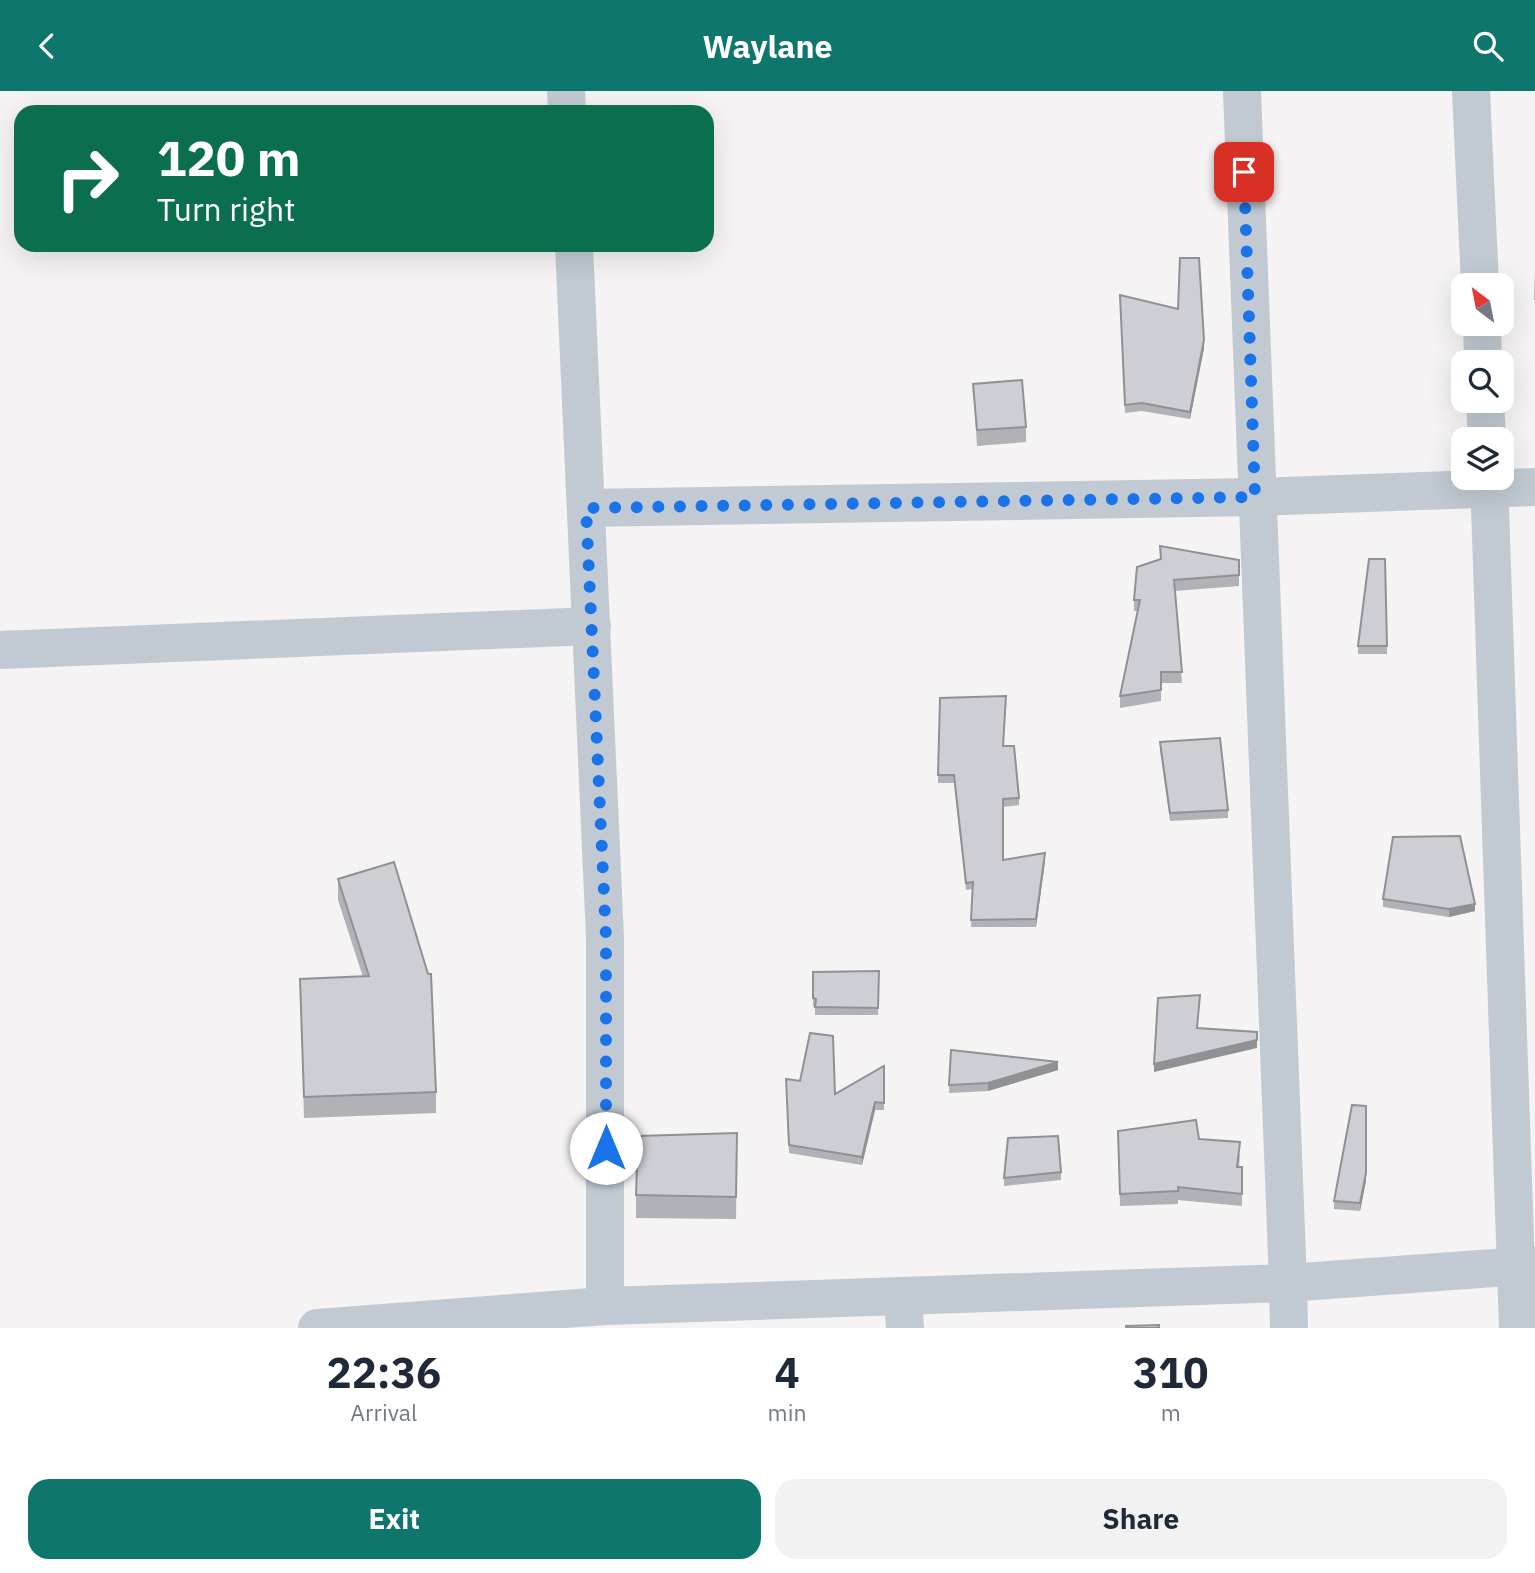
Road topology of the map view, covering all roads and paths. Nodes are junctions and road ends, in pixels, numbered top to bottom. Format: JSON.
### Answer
{"nodes":[{"id":1,"x":1242,"y":91,"type":"edge"},
{"id":2,"x":1471,"y":91,"type":"edge"},
{"id":3,"x":574,"y":252,"type":"edge"},
{"id":4,"x":1479,"y":273,"type":"edge"},
{"id":5,"x":1451,"y":485,"type":"edge"},
{"id":6,"x":1514,"y":485,"type":"edge"},
{"id":7,"x":1535,"y":487,"type":"edge"},
{"id":8,"x":1489,"y":490,"type":"edge"},
{"id":9,"x":1255,"y":497,"type":"junction"},
{"id":10,"x":586,"y":508,"type":"junction"},
{"id":11,"x":592,"y":626,"type":"junction"},
{"id":12,"x":0,"y":650,"type":"edge"},
{"id":13,"x":1525,"y":1265,"type":"edge"},
{"id":14,"x":1288,"y":1283,"type":"junction"},
{"id":15,"x":606,"y":1306,"type":"junction"},
{"id":16,"x":904,"y":1313,"type":"edge"},
{"id":17,"x":317,"y":1328,"type":"edge"},
{"id":18,"x":1289,"y":1328,"type":"edge"},
{"id":19,"x":1518,"y":1328,"type":"edge"}],
"edges":[{"from":1,"to":9,"type":"street"},
{"from":2,"to":4,"type":"street"},
{"from":3,"to":10,"type":"street"},
{"from":5,"to":9,"type":"street"},
{"from":6,"to":7,"type":"street"},
{"from":8,"to":13,"type":"street"},
{"from":9,"to":10,"type":"street"},
{"from":9,"to":14,"type":"street"},
{"from":10,"to":11,"type":"street"},
{"from":11,"to":12,"type":"street"},
{"from":11,"to":15,"type":"street"},
{"from":13,"to":14,"type":"street"},
{"from":13,"to":19,"type":"street"},
{"from":14,"to":16,"type":"street"},
{"from":14,"to":18,"type":"street"},
{"from":15,"to":16,"type":"street"},
{"from":15,"to":17,"type":"street"}]}
